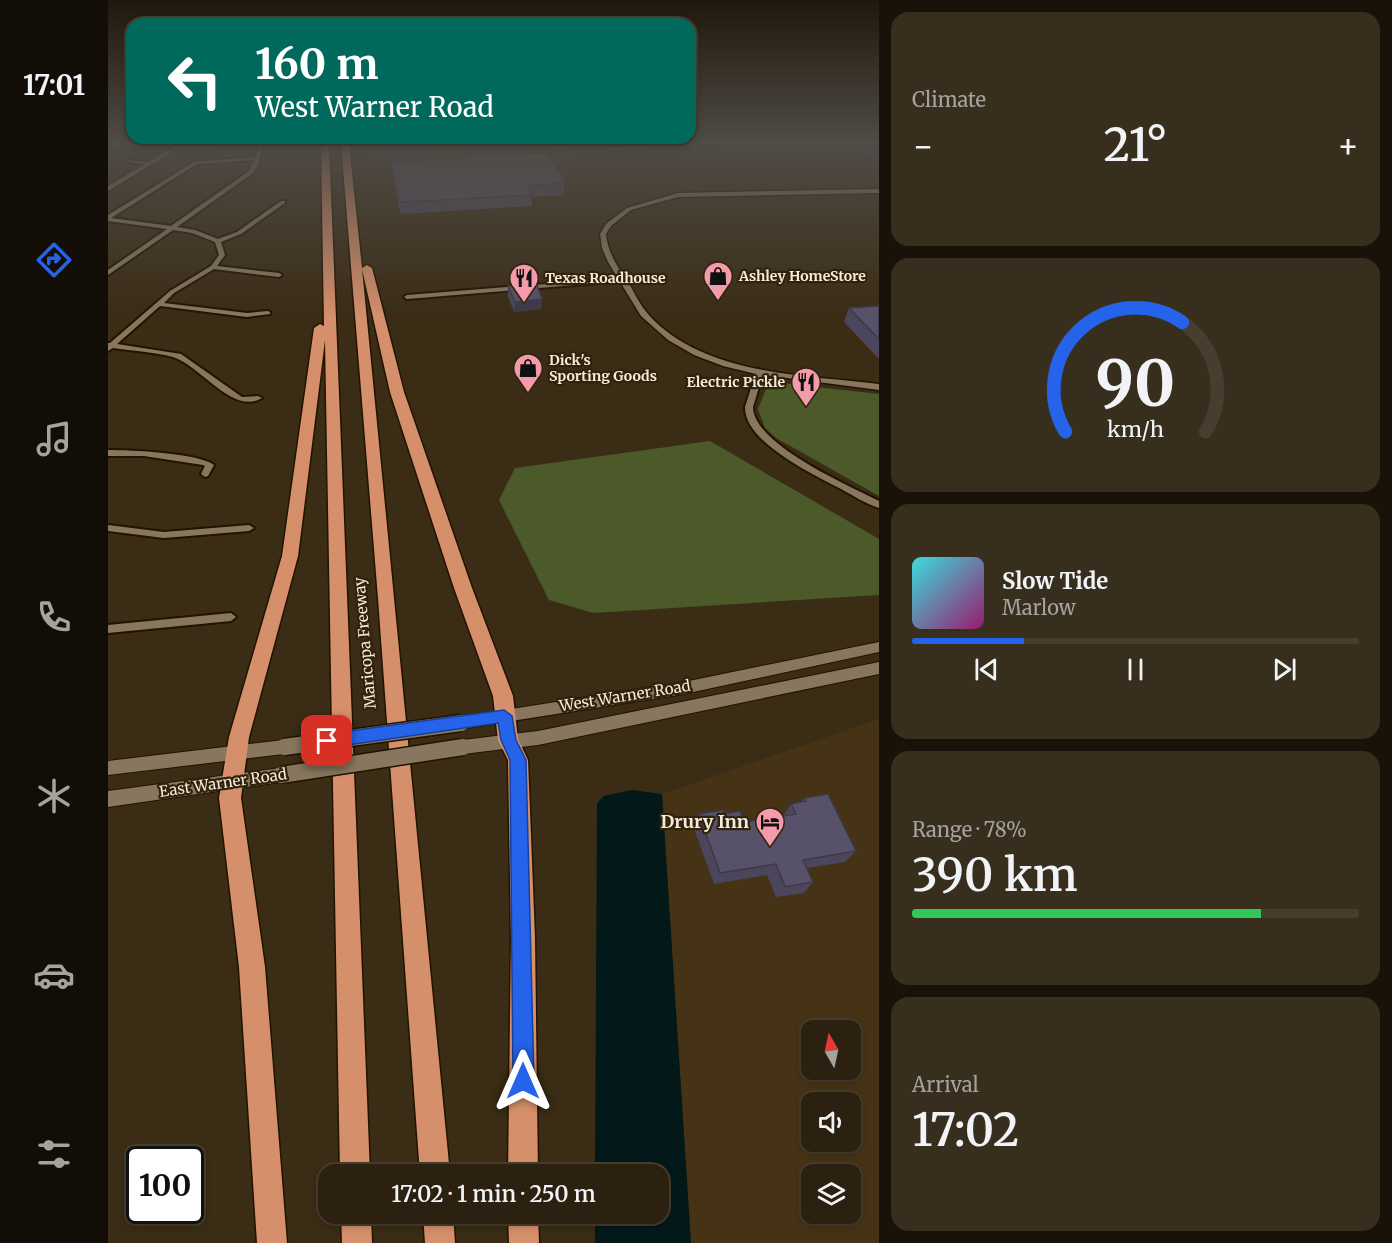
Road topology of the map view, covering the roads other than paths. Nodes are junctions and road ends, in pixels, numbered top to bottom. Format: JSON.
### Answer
{"nodes":[{"id":1,"x":136,"y":201,"type":"edge"},
{"id":2,"x":210,"y":201,"type":"edge"},
{"id":3,"x":326,"y":201,"type":"edge"},
{"id":4,"x":349,"y":201,"type":"edge"},
{"id":5,"x":653,"y":201,"type":"edge"},
{"id":6,"x":283,"y":202,"type":"dead end"},
{"id":7,"x":350,"y":212,"type":"junction"},
{"id":8,"x":108,"y":218,"type":"edge"},
{"id":9,"x":172,"y":228,"type":"junction"},
{"id":10,"x":218,"y":241,"type":"junction"},
{"id":11,"x":327,"y":245,"type":"junction"},
{"id":12,"x":213,"y":267,"type":"junction"},
{"id":13,"x":108,"y":273,"type":"edge"},
{"id":14,"x":279,"y":275,"type":"dead end"},
{"id":15,"x":622,"y":280,"type":"junction"},
{"id":16,"x":407,"y":297,"type":"dead end"},
{"id":17,"x":159,"y":304,"type":"junction"},
{"id":18,"x":267,"y":313,"type":"dead end"},
{"id":19,"x":109,"y":346,"type":"edge"},
{"id":20,"x":760,"y":371,"type":"junction"},
{"id":21,"x":879,"y":387,"type":"edge"},
{"id":22,"x":258,"y":398,"type":"dead end"},
{"id":23,"x":108,"y":453,"type":"edge"},
{"id":24,"x":205,"y":474,"type":"dead end"},
{"id":25,"x":879,"y":505,"type":"edge"},
{"id":26,"x":108,"y":528,"type":"edge"},
{"id":27,"x":249,"y":528,"type":"dead end"},
{"id":28,"x":231,"y":617,"type":"dead end"},
{"id":29,"x":108,"y":629,"type":"edge"},
{"id":30,"x":879,"y":647,"type":"edge"},
{"id":31,"x":879,"y":658,"type":"edge"},
{"id":32,"x":872,"y":669,"type":"edge"},
{"id":33,"x":506,"y":728,"type":"junction"},
{"id":34,"x":369,"y":735,"type":"joint"},
{"id":35,"x":236,"y":753,"type":"junction"},
{"id":36,"x":374,"y":761,"type":"joint"},
{"id":37,"x":108,"y":768,"type":"edge"},
{"id":38,"x":232,"y":782,"type":"junction"},
{"id":39,"x":108,"y":799,"type":"edge"},
{"id":40,"x":355,"y":1164,"type":"edge"},
{"id":41,"x":434,"y":1164,"type":"edge"},
{"id":42,"x":523,"y":1164,"type":"edge"},
{"id":43,"x":356,"y":1224,"type":"edge"},
{"id":44,"x":439,"y":1224,"type":"edge"},
{"id":45,"x":523,"y":1224,"type":"edge"},
{"id":46,"x":272,"y":1243,"type":"edge"},
{"id":47,"x":357,"y":1243,"type":"edge"},
{"id":48,"x":440,"y":1243,"type":"edge"},
{"id":49,"x":524,"y":1243,"type":"edge"}],
"edges":[{"from":1,"to":8,"type":"street"},
{"from":2,"to":9,"type":"street"},
{"from":3,"to":11,"type":"highway","name":"Maricopa Freeway"},
{"from":4,"to":7,"type":"highway","name":"Maricopa Freeway"},
{"from":5,"to":15,"type":"street"},
{"from":6,"to":10,"type":"street"},
{"from":7,"to":33,"type":"highway"},
{"from":7,"to":41,"type":"highway","name":"Maricopa Freeway"},
{"from":8,"to":9,"type":"street"},
{"from":9,"to":10,"type":"street"},
{"from":9,"to":13,"type":"street"},
{"from":10,"to":12,"type":"street"},
{"from":11,"to":35,"type":"highway"},
{"from":11,"to":40,"type":"highway","name":"Maricopa Freeway"},
{"from":12,"to":14,"type":"street"},
{"from":12,"to":17,"type":"street"},
{"from":15,"to":16,"type":"street"},
{"from":15,"to":20,"type":"street"},
{"from":17,"to":18,"type":"street"},
{"from":17,"to":19,"type":"street"},
{"from":19,"to":22,"type":"street"},
{"from":20,"to":21,"type":"street"},
{"from":20,"to":25,"type":"street"},
{"from":23,"to":24,"type":"street"},
{"from":26,"to":27,"type":"street"},
{"from":28,"to":29,"type":"street"},
{"from":30,"to":33,"type":"main road","name":"West Warner Road"},
{"from":31,"to":32,"type":"main road"},
{"from":32,"to":33,"type":"main road","name":"West Warner Road"},
{"from":33,"to":34,"type":"main road","name":"West Warner Road","bridge":true},
{"from":33,"to":36,"type":"main road","name":"West Warner Road","bridge":true},
{"from":33,"to":42,"type":"highway"},
{"from":34,"to":35,"type":"main road","name":"East Warner Road","bridge":true},
{"from":35,"to":37,"type":"main road","name":"East Warner Road"},
{"from":35,"to":38,"type":"highway"},
{"from":36,"to":38,"type":"main road","name":"East Warner Road","bridge":true},
{"from":38,"to":39,"type":"main road","name":"East Warner Road"},
{"from":38,"to":46,"type":"highway"},
{"from":43,"to":47,"type":"highway"},
{"from":44,"to":48,"type":"highway"},
{"from":45,"to":49,"type":"highway"}]}
